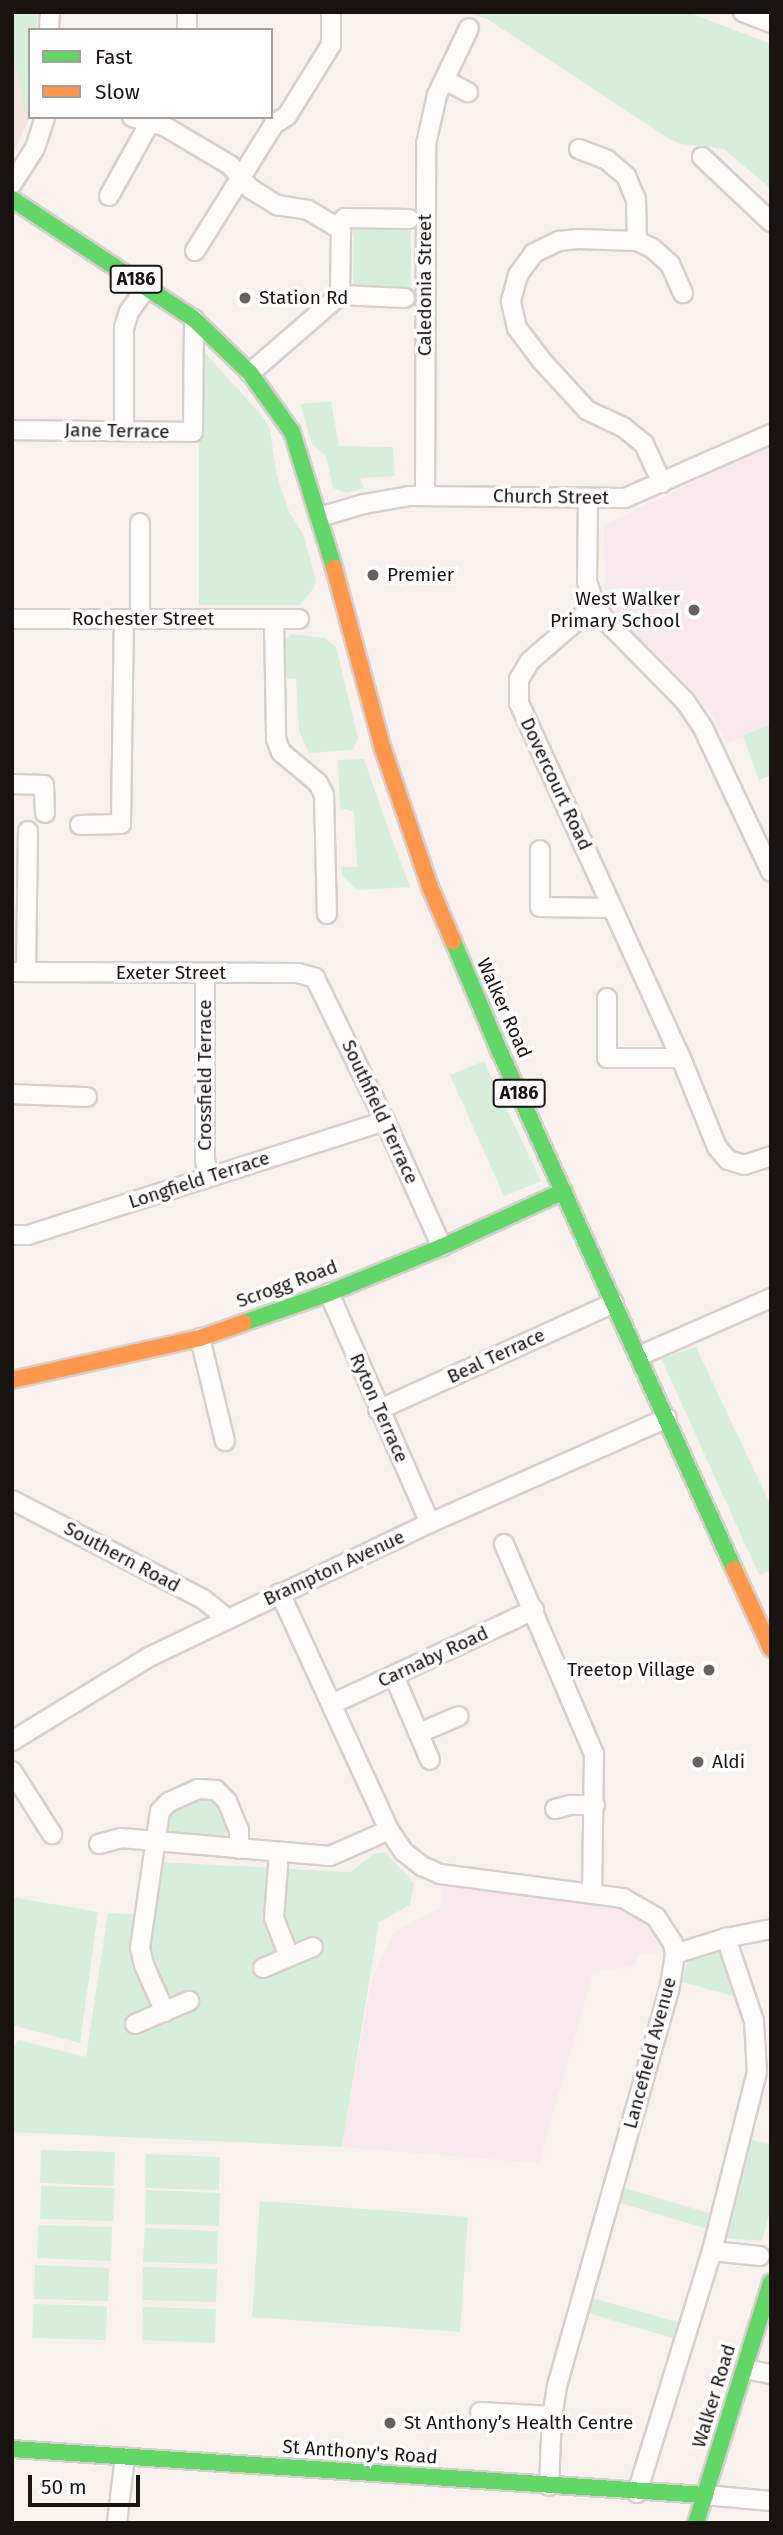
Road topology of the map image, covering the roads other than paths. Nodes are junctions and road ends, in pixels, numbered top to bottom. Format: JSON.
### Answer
{"nodes":[{"id":1,"x":331,"y":12,"type":"edge"},
{"id":2,"x":743,"y":12,"type":"edge"},
{"id":3,"x":771,"y":23,"type":"edge"},
{"id":4,"x":469,"y":28,"type":"dead end"},
{"id":5,"x":445,"y":80,"type":"junction"},
{"id":6,"x":468,"y":92,"type":"dead end"},
{"id":7,"x":44,"y":119,"type":"edge"},
{"id":8,"x":152,"y":120,"type":"edge"},
{"id":9,"x":579,"y":149,"type":"dead end"},
{"id":10,"x":702,"y":157,"type":"dead end"},
{"id":11,"x":242,"y":176,"type":"junction"},
{"id":12,"x":12,"y":184,"type":"edge"},
{"id":13,"x":109,"y":196,"type":"dead end"},
{"id":14,"x":12,"y":199,"type":"edge"},
{"id":15,"x":409,"y":219,"type":"dead end"},
{"id":16,"x":771,"y":222,"type":"edge"},
{"id":17,"x":338,"y":229,"type":"junction"},
{"id":18,"x":637,"y":241,"type":"junction"},
{"id":19,"x":195,"y":251,"type":"dead end"},
{"id":20,"x":147,"y":286,"type":"junction"},
{"id":21,"x":683,"y":293,"type":"dead end"},
{"id":22,"x":340,"y":295,"type":"junction"},
{"id":23,"x":405,"y":298,"type":"dead end"},
{"id":24,"x":194,"y":319,"type":"junction"},
{"id":25,"x":250,"y":373,"type":"junction"},
{"id":26,"x":12,"y":430,"type":"edge"},
{"id":27,"x":124,"y":432,"type":"junction"},
{"id":28,"x":771,"y":434,"type":"edge"},
{"id":29,"x":662,"y":483,"type":"junction"},
{"id":30,"x":425,"y":495,"type":"junction"},
{"id":31,"x":588,"y":499,"type":"junction"},
{"id":32,"x":320,"y":517,"type":"junction"},
{"id":33,"x":140,"y":523,"type":"dead end"},
{"id":34,"x":594,"y":605,"type":"junction"},
{"id":35,"x":12,"y":619,"type":"edge"},
{"id":36,"x":132,"y":619,"type":"junction"},
{"id":37,"x":274,"y":619,"type":"junction"},
{"id":38,"x":299,"y":619,"type":"dead end"},
{"id":39,"x":12,"y":784,"type":"edge"},
{"id":40,"x":45,"y":813,"type":"dead end"},
{"id":41,"x":80,"y":825,"type":"dead end"},
{"id":42,"x":28,"y":831,"type":"dead end"},
{"id":43,"x":540,"y":850,"type":"dead end"},
{"id":44,"x":771,"y":872,"type":"edge"},
{"id":45,"x":612,"y":908,"type":"junction"},
{"id":46,"x":327,"y":914,"type":"dead end"},
{"id":47,"x":19,"y":972,"type":"edge"},
{"id":48,"x":205,"y":973,"type":"junction"},
{"id":49,"x":315,"y":978,"type":"joint"},
{"id":50,"x":607,"y":998,"type":"dead end"},
{"id":51,"x":681,"y":1058,"type":"junction"},
{"id":52,"x":12,"y":1094,"type":"edge"},
{"id":53,"x":87,"y":1097,"type":"dead end"},
{"id":54,"x":385,"y":1121,"type":"junction"},
{"id":55,"x":771,"y":1156,"type":"edge"},
{"id":56,"x":208,"y":1177,"type":"junction"},
{"id":57,"x":564,"y":1191,"type":"junction"},
{"id":58,"x":12,"y":1235,"type":"edge"},
{"id":59,"x":442,"y":1247,"type":"junction"},
{"id":60,"x":329,"y":1293,"type":"junction"},
{"id":61,"x":770,"y":1301,"type":"edge"},
{"id":62,"x":614,"y":1303,"type":"junction"},
{"id":63,"x":200,"y":1338,"type":"junction"},
{"id":64,"x":639,"y":1356,"type":"junction"},
{"id":65,"x":12,"y":1380,"type":"edge"},
{"id":66,"x":378,"y":1410,"type":"junction"},
{"id":67,"x":667,"y":1418,"type":"junction"},
{"id":68,"x":225,"y":1441,"type":"dead end"},
{"id":69,"x":12,"y":1500,"type":"edge"},
{"id":70,"x":430,"y":1523,"type":"junction"},
{"id":71,"x":504,"y":1544,"type":"dead end"},
{"id":72,"x":280,"y":1593,"type":"junction"},
{"id":73,"x":534,"y":1610,"type":"junction"},
{"id":74,"x":228,"y":1619,"type":"junction"},
{"id":75,"x":770,"y":1648,"type":"edge"},
{"id":76,"x":394,"y":1676,"type":"junction"},
{"id":77,"x":332,"y":1703,"type":"junction"},
{"id":78,"x":459,"y":1716,"type":"dead end"},
{"id":79,"x":419,"y":1733,"type":"junction"},
{"id":80,"x":12,"y":1741,"type":"edge"},
{"id":81,"x":430,"y":1760,"type":"dead end"},
{"id":82,"x":12,"y":1771,"type":"edge"},
{"id":83,"x":595,"y":1805,"type":"junction"},
{"id":84,"x":555,"y":1809,"type":"dead end"},
{"id":85,"x":389,"y":1830,"type":"junction"},
{"id":86,"x":52,"y":1834,"type":"dead end"},
{"id":87,"x":154,"y":1842,"type":"junction"},
{"id":88,"x":99,"y":1844,"type":"dead end"},
{"id":89,"x":239,"y":1849,"type":"junction"},
{"id":90,"x":279,"y":1853,"type":"junction"},
{"id":91,"x":592,"y":1893,"type":"junction"},
{"id":92,"x":771,"y":1929,"type":"edge"},
{"id":93,"x":726,"y":1938,"type":"junction"},
{"id":94,"x":313,"y":1947,"type":"dead end"},
{"id":95,"x":675,"y":1954,"type":"junction"},
{"id":96,"x":289,"y":1956,"type":"junction"},
{"id":97,"x":263,"y":1968,"type":"dead end"},
{"id":98,"x":190,"y":2001,"type":"dead end"},
{"id":99,"x":165,"y":2012,"type":"junction"},
{"id":100,"x":135,"y":2024,"type":"dead end"},
{"id":101,"x":712,"y":2251,"type":"junction"},
{"id":102,"x":760,"y":2256,"type":"dead end"},
{"id":103,"x":771,"y":2282,"type":"edge"},
{"id":104,"x":745,"y":2369,"type":"junction"},
{"id":105,"x":771,"y":2374,"type":"edge"},
{"id":106,"x":480,"y":2413,"type":"dead end"},
{"id":107,"x":552,"y":2416,"type":"junction"},
{"id":108,"x":12,"y":2449,"type":"edge"},
{"id":109,"x":125,"y":2457,"type":"junction"},
{"id":110,"x":549,"y":2486,"type":"junction"},
{"id":111,"x":637,"y":2493,"type":"junction"},
{"id":112,"x":705,"y":2495,"type":"junction"},
{"id":113,"x":771,"y":2501,"type":"edge"},
{"id":114,"x":117,"y":2523,"type":"edge"},
{"id":115,"x":696,"y":2523,"type":"edge"}],
"edges":[{"from":1,"to":11,"type":"street"},
{"from":2,"to":3,"type":"street"},
{"from":4,"to":5,"type":"street","name":"Caledonia Street"},
{"from":5,"to":6,"type":"street"},
{"from":5,"to":30,"type":"street","name":"Caledonia Street"},
{"from":7,"to":12,"type":"street"},
{"from":8,"to":11,"type":"street"},
{"from":8,"to":13,"type":"street"},
{"from":9,"to":18,"type":"street"},
{"from":10,"to":16,"type":"street"},
{"from":11,"to":17,"type":"street"},
{"from":11,"to":19,"type":"street"},
{"from":14,"to":20,"type":"main road","number":"A186"},
{"from":15,"to":17,"type":"street"},
{"from":17,"to":22,"type":"street"},
{"from":18,"to":21,"type":"street"},
{"from":18,"to":29,"type":"street"},
{"from":20,"to":24,"type":"main road","number":"A186"},
{"from":20,"to":27,"type":"street"},
{"from":22,"to":23,"type":"street"},
{"from":22,"to":25,"type":"street"},
{"from":24,"to":25,"type":"main road","number":"A186"},
{"from":24,"to":27,"type":"street","name":"Jane Terrace"},
{"from":25,"to":32,"type":"main road","number":"A186"},
{"from":26,"to":27,"type":"street","name":"Jane Terrace"},
{"from":28,"to":29,"type":"street","name":"Church Street"},
{"from":29,"to":31,"type":"street","name":"Church Street"},
{"from":30,"to":31,"type":"street","name":"Church Street"},
{"from":30,"to":32,"type":"street","name":"Church Street"},
{"from":31,"to":34,"type":"street"},
{"from":32,"to":57,"type":"main road","name":"Walker Road","number":"A186"},
{"from":33,"to":36,"type":"street"},
{"from":34,"to":44,"type":"street"},
{"from":34,"to":45,"type":"street","name":"Dovercourt Road"},
{"from":35,"to":36,"type":"street","name":"Rochester Street"},
{"from":36,"to":37,"type":"street","name":"Rochester Street"},
{"from":36,"to":41,"type":"street"},
{"from":37,"to":38,"type":"street","name":"Rochester Street"},
{"from":37,"to":46,"type":"street"},
{"from":39,"to":40,"type":"street"},
{"from":42,"to":47,"type":"street","name":"Exeter Street"},
{"from":43,"to":45,"type":"street"},
{"from":45,"to":51,"type":"street","name":"Dovercourt Road"},
{"from":47,"to":48,"type":"street","name":"Exeter Street"},
{"from":48,"to":49,"type":"street","name":"Exeter Street"},
{"from":48,"to":56,"type":"street","name":"Crossfield Terrace"},
{"from":49,"to":54,"type":"street","name":"Southfield Terrace"},
{"from":50,"to":51,"type":"street"},
{"from":51,"to":55,"type":"street","name":"Dovercourt Road"},
{"from":52,"to":53,"type":"street"},
{"from":54,"to":56,"type":"street","name":"Longfield Terrace"},
{"from":54,"to":59,"type":"street","name":"Southfield Terrace"},
{"from":56,"to":58,"type":"street","name":"Longfield Terrace"},
{"from":57,"to":59,"type":"main road","name":"Scrogg Road"},
{"from":57,"to":62,"type":"main road","name":"Walker Road","number":"A186"},
{"from":59,"to":60,"type":"main road","name":"Scrogg Road"},
{"from":60,"to":63,"type":"main road","name":"Scrogg Road"},
{"from":60,"to":66,"type":"street","name":"Ryton Terrace"},
{"from":61,"to":64,"type":"street"},
{"from":62,"to":64,"type":"main road","name":"Walker Road","number":"A186"},
{"from":62,"to":66,"type":"street","name":"Beal Terrace"},
{"from":63,"to":65,"type":"main road","name":"Scrogg Road"},
{"from":63,"to":68,"type":"street"},
{"from":64,"to":67,"type":"main road","name":"Walker Road","number":"A186"},
{"from":66,"to":70,"type":"street","name":"Ryton Terrace"},
{"from":67,"to":70,"type":"street","name":"Brampton Avenue"},
{"from":67,"to":75,"type":"main road","name":"Walker Road","number":"A186"},
{"from":69,"to":74,"type":"street","name":"Southern Road"},
{"from":70,"to":72,"type":"street","name":"Brampton Avenue"},
{"from":71,"to":73,"type":"street"},
{"from":72,"to":74,"type":"street","name":"Brampton Avenue"},
{"from":72,"to":77,"type":"street","name":"Lancefield Avenue"},
{"from":73,"to":76,"type":"street","name":"Carnaby Road"},
{"from":73,"to":83,"type":"street"},
{"from":74,"to":80,"type":"street","name":"Brampton Avenue"},
{"from":76,"to":77,"type":"street","name":"Carnaby Road"},
{"from":76,"to":79,"type":"street"},
{"from":77,"to":85,"type":"street","name":"Lancefield Avenue"},
{"from":78,"to":79,"type":"street"},
{"from":79,"to":81,"type":"street"},
{"from":82,"to":86,"type":"street"},
{"from":83,"to":84,"type":"street"},
{"from":83,"to":91,"type":"street"},
{"from":85,"to":90,"type":"street"},
{"from":85,"to":91,"type":"street","name":"Lancefield Avenue"},
{"from":87,"to":88,"type":"street"},
{"from":87,"to":89,"type":"street"},
{"from":87,"to":89,"type":"street"},
{"from":87,"to":99,"type":"street"},
{"from":89,"to":90,"type":"street"},
{"from":90,"to":96,"type":"street"},
{"from":91,"to":95,"type":"street","name":"Lancefield Avenue"},
{"from":92,"to":93,"type":"street"},
{"from":93,"to":95,"type":"street"},
{"from":93,"to":101,"type":"street"},
{"from":94,"to":96,"type":"street"},
{"from":95,"to":107,"type":"street","name":"Lancefield Avenue"},
{"from":96,"to":97,"type":"street"},
{"from":98,"to":99,"type":"street"},
{"from":99,"to":100,"type":"street"},
{"from":101,"to":102,"type":"street"},
{"from":101,"to":111,"type":"street"},
{"from":103,"to":104,"type":"main road","name":"Walker Road"},
{"from":104,"to":105,"type":"street"},
{"from":104,"to":112,"type":"main road","name":"Walker Road"},
{"from":106,"to":107,"type":"street"},
{"from":107,"to":110,"type":"street","name":"Lancefield Avenue"},
{"from":108,"to":109,"type":"main road","name":"St Anthony's Road"},
{"from":109,"to":110,"type":"main road","name":"St Anthony's Road"},
{"from":109,"to":114,"type":"street"},
{"from":110,"to":111,"type":"main road","name":"St Anthony's Road"},
{"from":111,"to":112,"type":"main road","name":"St Anthony's Road"},
{"from":112,"to":113,"type":"street"},
{"from":112,"to":115,"type":"main road","name":"Walker Road"}]}
